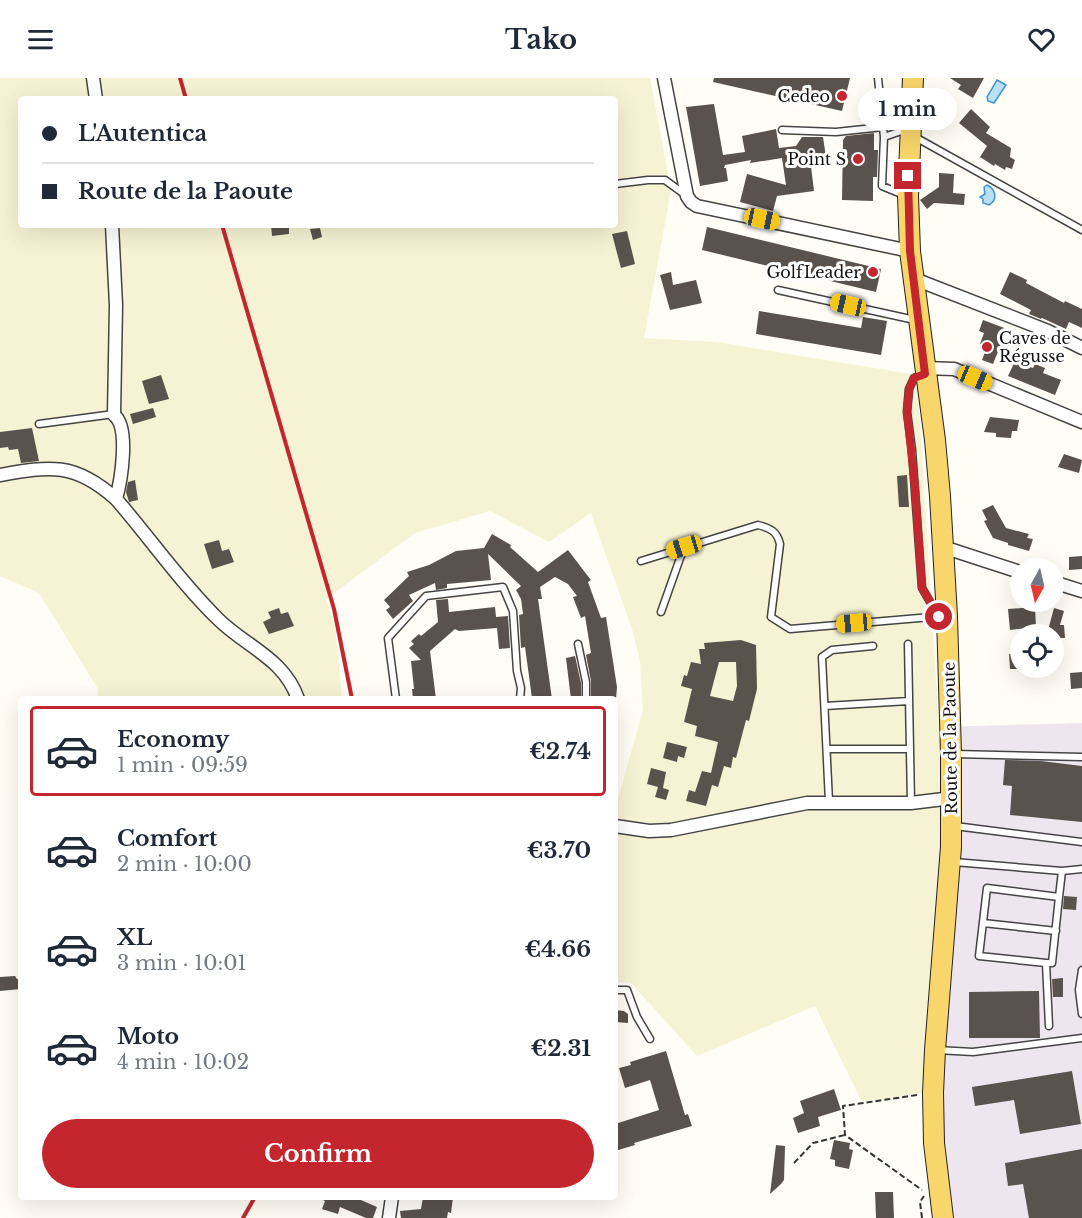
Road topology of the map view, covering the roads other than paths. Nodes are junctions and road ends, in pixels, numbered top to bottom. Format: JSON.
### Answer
{"nodes":[{"id":1,"x":93,"y":78,"type":"edge"},
{"id":2,"x":664,"y":78,"type":"edge"},
{"id":3,"x":878,"y":78,"type":"edge"},
{"id":4,"x":913,"y":78,"type":"edge"},
{"id":5,"x":96,"y":96,"type":"edge"},
{"id":6,"x":883,"y":127,"type":"junction"},
{"id":7,"x":782,"y":130,"type":"dead end"},
{"id":8,"x":910,"y":131,"type":"junction"},
{"id":9,"x":884,"y":137,"type":"junction"},
{"id":10,"x":618,"y":184,"type":"edge"},
{"id":11,"x":687,"y":196,"type":"junction"},
{"id":12,"x":908,"y":196,"type":"junction"},
{"id":13,"x":112,"y":228,"type":"edge"},
{"id":14,"x":1082,"y":230,"type":"edge"},
{"id":15,"x":910,"y":251,"type":"junction"},
{"id":16,"x":912,"y":278,"type":"junction"},
{"id":17,"x":778,"y":290,"type":"dead end"},
{"id":18,"x":918,"y":321,"type":"junction"},
{"id":19,"x":1082,"y":348,"type":"edge"},
{"id":20,"x":925,"y":371,"type":"junction"},
{"id":21,"x":114,"y":415,"type":"junction"},
{"id":22,"x":1082,"y":422,"type":"edge"},
{"id":23,"x":39,"y":423,"type":"dead end"},
{"id":24,"x":0,"y":475,"type":"edge"},
{"id":25,"x":116,"y":499,"type":"junction"},
{"id":26,"x":684,"y":547,"type":"junction"},
{"id":27,"x":943,"y":547,"type":"junction"},
{"id":28,"x":640,"y":561,"type":"dead end"},
{"id":29,"x":1010,"y":569,"type":"edge"},
{"id":30,"x":1064,"y":585,"type":"edge"},
{"id":31,"x":1082,"y":591,"type":"edge"},
{"id":32,"x":661,"y":612,"type":"dead end"},
{"id":33,"x":943,"y":616,"type":"junction"},
{"id":34,"x":578,"y":644,"type":"dead end"},
{"id":35,"x":908,"y":644,"type":"dead end"},
{"id":36,"x":873,"y":646,"type":"dead end"},
{"id":37,"x":297,"y":696,"type":"edge"},
{"id":38,"x":396,"y":696,"type":"edge"},
{"id":39,"x":520,"y":696,"type":"edge"},
{"id":40,"x":586,"y":696,"type":"edge"},
{"id":41,"x":909,"y":701,"type":"junction"},
{"id":42,"x":825,"y":706,"type":"junction"},
{"id":43,"x":827,"y":749,"type":"junction"},
{"id":44,"x":910,"y":749,"type":"junction"},
{"id":45,"x":951,"y":754,"type":"junction"},
{"id":46,"x":1082,"y":757,"type":"edge"},
{"id":47,"x":952,"y":798,"type":"junction"},
{"id":48,"x":911,"y":802,"type":"junction"},
{"id":49,"x":829,"y":803,"type":"junction"},
{"id":50,"x":618,"y":826,"type":"edge"},
{"id":51,"x":952,"y":826,"type":"junction"},
{"id":52,"x":1082,"y":842,"type":"edge"},
{"id":53,"x":950,"y":862,"type":"junction"},
{"id":54,"x":1082,"y":869,"type":"edge"},
{"id":55,"x":1062,"y":871,"type":"junction"},
{"id":56,"x":1059,"y":897,"type":"junction"},
{"id":57,"x":983,"y":923,"type":"junction"},
{"id":58,"x":1056,"y":932,"type":"junction"},
{"id":59,"x":1046,"y":963,"type":"junction"},
{"id":60,"x":1082,"y":970,"type":"edge"},
{"id":61,"x":618,"y":990,"type":"edge"},
{"id":62,"x":1082,"y":1014,"type":"edge"},
{"id":63,"x":1049,"y":1026,"type":"dead end"},
{"id":64,"x":1082,"y":1038,"type":"edge"},
{"id":65,"x":650,"y":1039,"type":"dead end"},
{"id":66,"x":935,"y":1050,"type":"junction"},
{"id":67,"x":392,"y":1200,"type":"edge"},
{"id":68,"x":389,"y":1218,"type":"edge"},
{"id":69,"x":943,"y":1218,"type":"edge"}],
"edges":[{"from":1,"to":5,"type":"street"},
{"from":2,"to":11,"type":"street"},
{"from":3,"to":6,"type":"lane"},
{"from":4,"to":8,"type":"main road","name":"Route de la Paoute"},
{"from":6,"to":7,"type":"lane"},
{"from":6,"to":9,"type":"lane"},
{"from":8,"to":9,"type":"lane"},
{"from":8,"to":12,"type":"main road","name":"Route de la Paoute"},
{"from":8,"to":14,"type":"lane"},
{"from":9,"to":12,"type":"lane"},
{"from":10,"to":11,"type":"lane"},
{"from":11,"to":15,"type":"street"},
{"from":12,"to":15,"type":"main road","name":"Route de la Paoute"},
{"from":13,"to":21,"type":"street"},
{"from":15,"to":16,"type":"main road","name":"Route de la Paoute"},
{"from":16,"to":18,"type":"main road","name":"Route de la Paoute"},
{"from":16,"to":19,"type":"street"},
{"from":17,"to":18,"type":"lane"},
{"from":18,"to":20,"type":"main road","name":"Route de la Paoute"},
{"from":20,"to":22,"type":"street"},
{"from":20,"to":27,"type":"main road","name":"Route de la Paoute"},
{"from":20,"to":33,"type":"lane"},
{"from":21,"to":23,"type":"lane"},
{"from":21,"to":25,"type":"street"},
{"from":24,"to":25,"type":"street"},
{"from":25,"to":37,"type":"street"},
{"from":26,"to":28,"type":"lane"},
{"from":26,"to":32,"type":"lane"},
{"from":26,"to":33,"type":"lane"},
{"from":27,"to":29,"type":"street"},
{"from":27,"to":33,"type":"main road","name":"Route de la Paoute"},
{"from":30,"to":31,"type":"street"},
{"from":33,"to":45,"type":"main road","name":"Route de la Paoute"},
{"from":34,"to":40,"type":"lane"},
{"from":35,"to":41,"type":"lane"},
{"from":36,"to":42,"type":"lane"},
{"from":38,"to":39,"type":"lane"},
{"from":41,"to":42,"type":"lane"},
{"from":41,"to":44,"type":"lane"},
{"from":42,"to":43,"type":"lane"},
{"from":43,"to":44,"type":"lane"},
{"from":43,"to":49,"type":"lane"},
{"from":44,"to":48,"type":"lane"},
{"from":45,"to":46,"type":"lane"},
{"from":45,"to":47,"type":"main road","name":"Route de la Paoute"},
{"from":47,"to":48,"type":"street"},
{"from":47,"to":51,"type":"main road","name":"Route de la Paoute"},
{"from":48,"to":49,"type":"street"},
{"from":49,"to":50,"type":"street"},
{"from":51,"to":52,"type":"lane"},
{"from":51,"to":53,"type":"main road","name":"Route de la Paoute"},
{"from":53,"to":55,"type":"lane"},
{"from":53,"to":66,"type":"main road","name":"Route de la Paoute"},
{"from":54,"to":55,"type":"lane"},
{"from":55,"to":56,"type":"lane"},
{"from":56,"to":57,"type":"lane"},
{"from":56,"to":58,"type":"lane"},
{"from":57,"to":58,"type":"lane"},
{"from":57,"to":59,"type":"lane"},
{"from":58,"to":59,"type":"lane"},
{"from":59,"to":63,"type":"lane"},
{"from":60,"to":62,"type":"lane"},
{"from":61,"to":65,"type":"lane"},
{"from":64,"to":66,"type":"lane"},
{"from":66,"to":69,"type":"main road","name":"Route de la Paoute"},
{"from":67,"to":68,"type":"street"}]}
